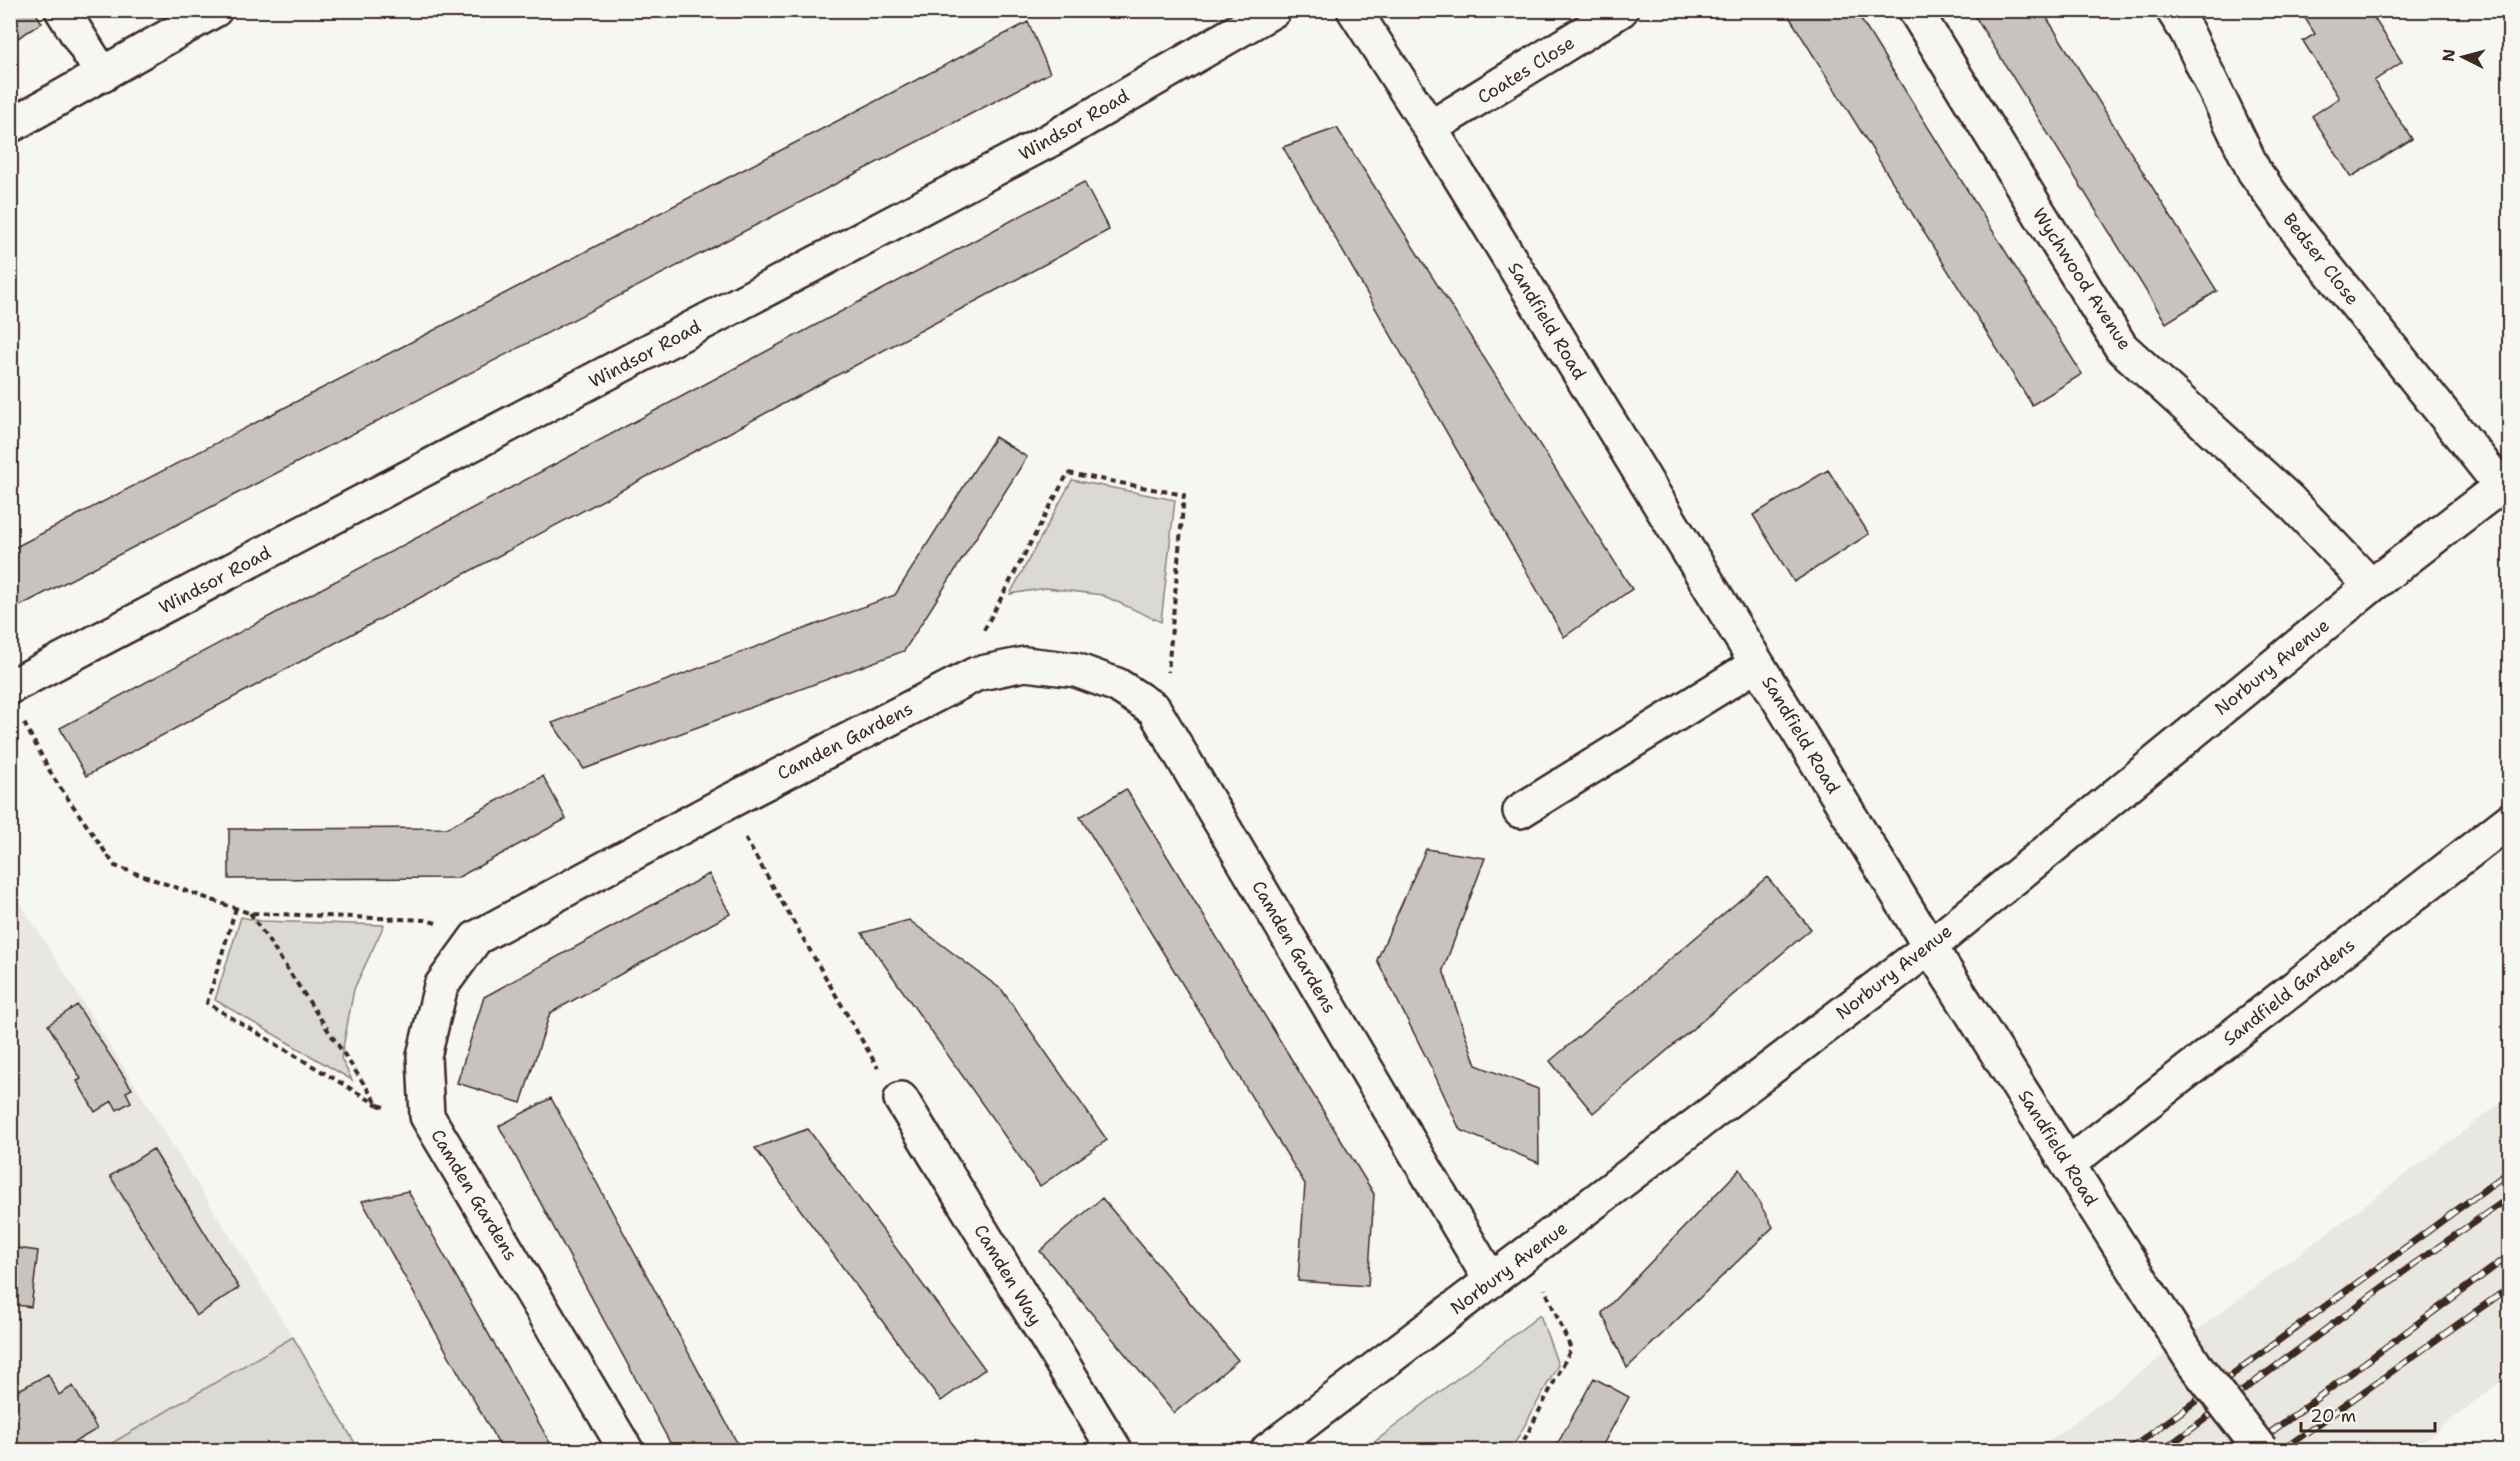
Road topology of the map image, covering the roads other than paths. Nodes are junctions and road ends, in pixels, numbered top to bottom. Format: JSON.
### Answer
{"nodes":[{"id":1,"x":62,"y":10,"type":"edge"},
{"id":2,"x":215,"y":10,"type":"edge"},
{"id":3,"x":1274,"y":10,"type":"edge"},
{"id":4,"x":1354,"y":10,"type":"edge"},
{"id":5,"x":1621,"y":10,"type":"edge"},
{"id":6,"x":1915,"y":10,"type":"edge"},
{"id":7,"x":2173,"y":10,"type":"edge"},
{"id":8,"x":103,"y":75,"type":"junction"},
{"id":9,"x":10,"y":126,"type":"edge"},
{"id":10,"x":1430,"y":128,"type":"junction"},
{"id":11,"x":2505,"y":483,"type":"edge"},
{"id":12,"x":2371,"y":586,"type":"junction"},
{"id":13,"x":1757,"y":664,"type":"junction"},
{"id":14,"x":10,"y":687,"type":"edge"},
{"id":15,"x":1520,"y":811,"type":"dead end"},
{"id":16,"x":2510,"y":820,"type":"edge"},
{"id":17,"x":1930,"y":947,"type":"junction"},
{"id":18,"x":901,"y":1099,"type":"road end"},
{"id":19,"x":2068,"y":1164,"type":"junction"},
{"id":20,"x":1491,"y":1281,"type":"junction"},
{"id":21,"x":627,"y":1450,"type":"edge"},
{"id":22,"x":1115,"y":1450,"type":"edge"},
{"id":23,"x":1268,"y":1450,"type":"edge"},
{"id":24,"x":2261,"y":1450,"type":"edge"}],
"edges":[{"from":1,"to":8,"type":"street"},
{"from":2,"to":8,"type":"street"},
{"from":3,"to":14,"type":"street","name":"Windsor Road"},
{"from":4,"to":10,"type":"street","name":"Sandfield Road"},
{"from":5,"to":10,"type":"street","name":"Coates Close"},
{"from":6,"to":12,"type":"street","name":"Wychwood Avenue"},
{"from":7,"to":11,"type":"street","name":"Bedser Close"},
{"from":8,"to":9,"type":"street"},
{"from":10,"to":13,"type":"street","name":"Sandfield Road"},
{"from":11,"to":12,"type":"street","name":"Norbury Avenue"},
{"from":12,"to":17,"type":"street","name":"Norbury Avenue"},
{"from":13,"to":15,"type":"street"},
{"from":13,"to":17,"type":"street","name":"Sandfield Road"},
{"from":16,"to":19,"type":"street","name":"Sandfield Gardens"},
{"from":17,"to":19,"type":"street","name":"Sandfield Road"},
{"from":17,"to":20,"type":"street","name":"Norbury Avenue"},
{"from":18,"to":22,"type":"street","name":"Camden Way"},
{"from":19,"to":24,"type":"street","name":"Sandfield Road","bridge":true},
{"from":20,"to":21,"type":"street","name":"Camden Gardens"},
{"from":20,"to":23,"type":"street","name":"Norbury Avenue"}]}
